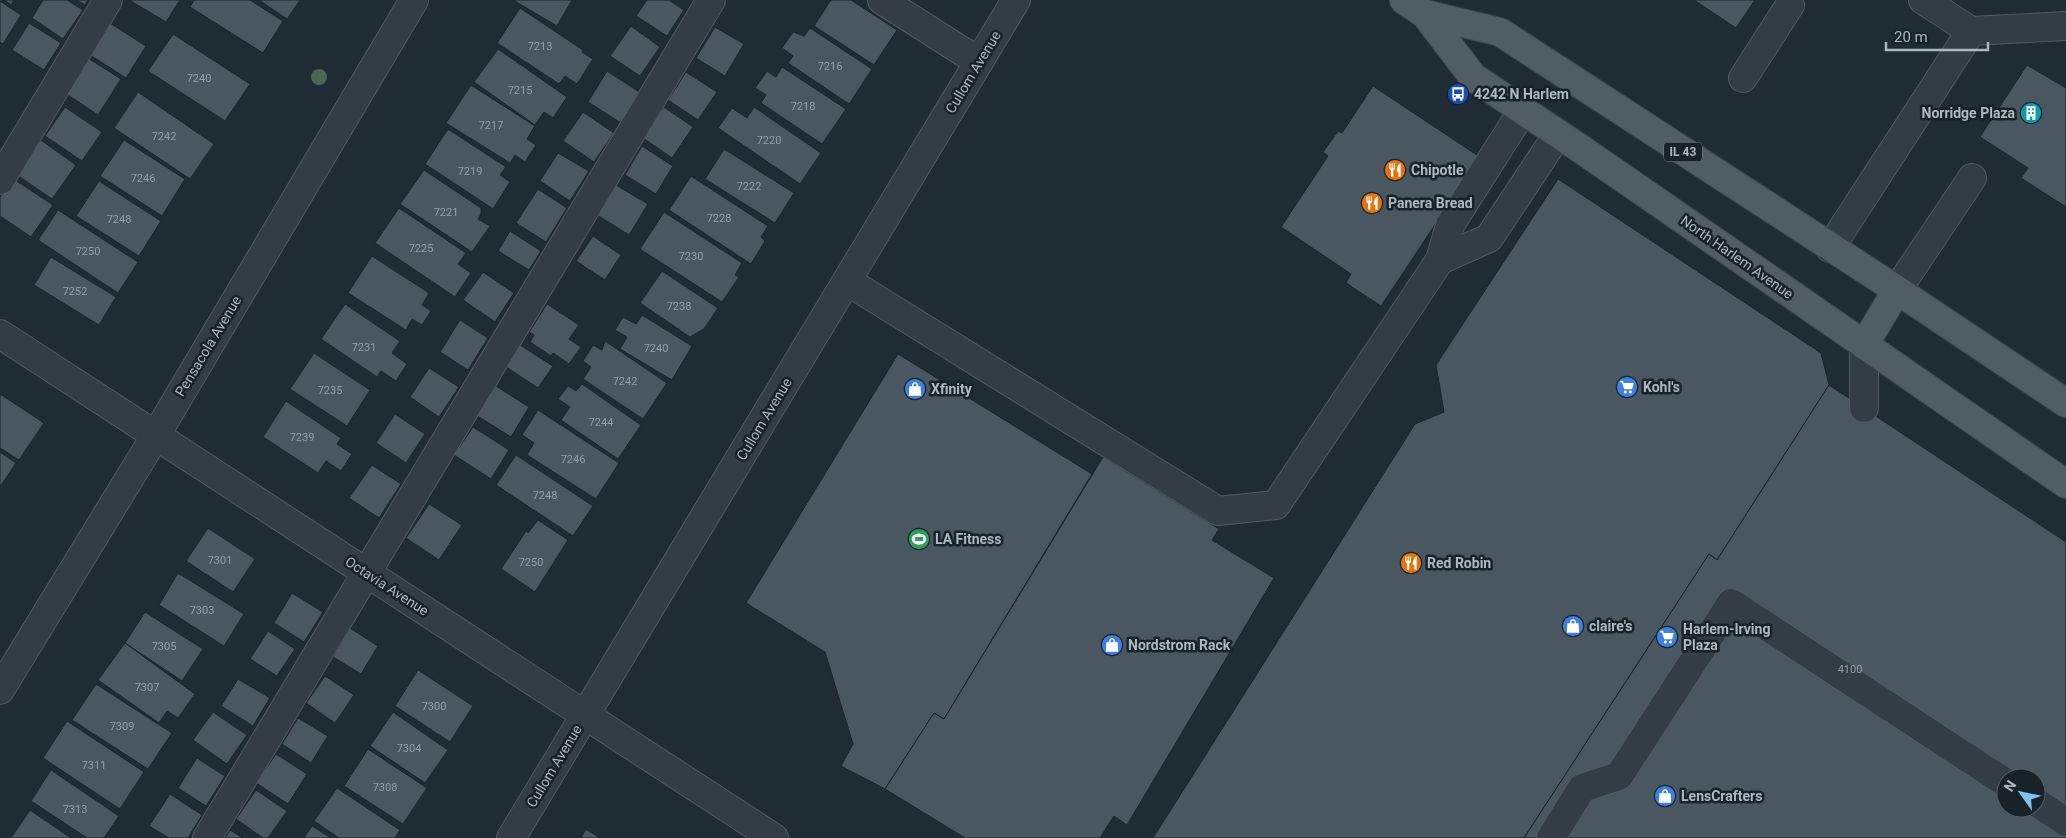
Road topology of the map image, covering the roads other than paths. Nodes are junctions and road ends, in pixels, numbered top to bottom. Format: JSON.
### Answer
{"nodes":[{"id":1,"x":108,"y":0,"type":"edge"},
{"id":2,"x":414,"y":0,"type":"edge"},
{"id":3,"x":711,"y":0,"type":"edge"},
{"id":4,"x":882,"y":0,"type":"edge"},
{"id":5,"x":1016,"y":0,"type":"edge"},
{"id":6,"x":1923,"y":0,"type":"edge"},
{"id":7,"x":1790,"y":6,"type":"dead end"},
{"id":8,"x":1415,"y":7,"type":"edge"},
{"id":9,"x":2066,"y":26,"type":"edge"},
{"id":10,"x":1970,"y":31,"type":"junction"},
{"id":11,"x":979,"y":62,"type":"junction"},
{"id":12,"x":1742,"y":78,"type":"dead end"},
{"id":13,"x":1523,"y":110,"type":"junction"},
{"id":14,"x":1558,"y":134,"type":"junction"},
{"id":15,"x":1972,"y":178,"type":"dead end"},
{"id":16,"x":0,"y":180,"type":"edge"},
{"id":17,"x":1830,"y":248,"type":"junction"},
{"id":18,"x":1440,"y":260,"type":"junction"},
{"id":19,"x":847,"y":281,"type":"junction"},
{"id":20,"x":1897,"y":290,"type":"junction"},
{"id":21,"x":0,"y":334,"type":"edge"},
{"id":22,"x":1864,"y":345,"type":"junction"},
{"id":23,"x":2066,"y":403,"type":"edge"},
{"id":24,"x":1864,"y":408,"type":"dead end"},
{"id":25,"x":156,"y":435,"type":"junction"},
{"id":26,"x":2066,"y":484,"type":"edge"},
{"id":27,"x":367,"y":573,"type":"junction"},
{"id":28,"x":0,"y":690,"type":"edge"},
{"id":29,"x":585,"y":715,"type":"junction"},
{"id":30,"x":1996,"y":776,"type":"edge"},
{"id":31,"x":2046,"y":809,"type":"edge"},
{"id":32,"x":2066,"y":822,"type":"edge"},
{"id":33,"x":207,"y":838,"type":"edge"},
{"id":34,"x":511,"y":838,"type":"edge"},
{"id":35,"x":774,"y":838,"type":"edge"},
{"id":36,"x":1551,"y":838,"type":"edge"}],
"edges":[{"from":1,"to":16,"type":"street"},
{"from":2,"to":25,"type":"street","name":"Pensacola Avenue"},
{"from":3,"to":27,"type":"street"},
{"from":4,"to":11,"type":"street"},
{"from":5,"to":11,"type":"street","name":"Cullom Avenue"},
{"from":6,"to":10,"type":"street"},
{"from":7,"to":12,"type":"street"},
{"from":8,"to":13,"type":"main road","name":"North Harlem Avenue","number":"IL 43"},
{"from":8,"to":17,"type":"main road","name":"North Harlem Avenue","number":"IL 43"},
{"from":9,"to":10,"type":"street"},
{"from":10,"to":17,"type":"street"},
{"from":11,"to":19,"type":"street","name":"Cullom Avenue"},
{"from":13,"to":14,"type":"main road","name":"North Harlem Avenue","number":"IL 43"},
{"from":13,"to":18,"type":"street"},
{"from":14,"to":18,"type":"street"},
{"from":14,"to":22,"type":"main road","name":"North Harlem Avenue","number":"IL 43"},
{"from":15,"to":20,"type":"street"},
{"from":17,"to":20,"type":"main road","name":"North Harlem Avenue","number":"IL 43"},
{"from":18,"to":19,"type":"street"},
{"from":19,"to":29,"type":"street","name":"Cullom Avenue"},
{"from":20,"to":22,"type":"main road"},
{"from":20,"to":23,"type":"main road","name":"North Harlem Avenue","number":"IL 43"},
{"from":21,"to":25,"type":"street","name":"Octavia Avenue"},
{"from":22,"to":24,"type":"street"},
{"from":22,"to":26,"type":"main road","name":"North Harlem Avenue","number":"IL 43"},
{"from":25,"to":27,"type":"street","name":"Octavia Avenue"},
{"from":25,"to":28,"type":"street","name":"Pensacola Avenue"},
{"from":27,"to":29,"type":"street","name":"Octavia Avenue"},
{"from":27,"to":33,"type":"street"},
{"from":29,"to":34,"type":"street","name":"Cullom Avenue"},
{"from":29,"to":35,"type":"street","name":"Octavia Avenue"},
{"from":30,"to":36,"type":"street"},
{"from":31,"to":32,"type":"street"}]}
